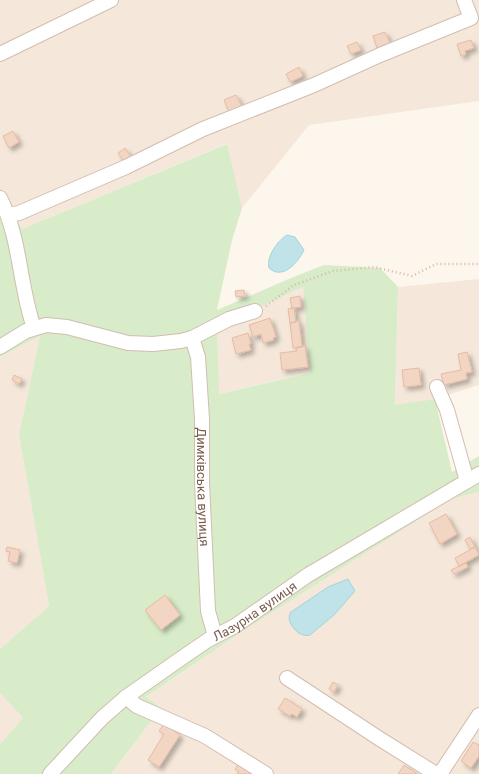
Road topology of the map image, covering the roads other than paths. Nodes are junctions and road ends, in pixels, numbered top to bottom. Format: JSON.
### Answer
{"nodes":[{"id":1,"x":111,"y":0,"type":"edge"},
{"id":2,"x":464,"y":0,"type":"edge"},
{"id":3,"x":0,"y":54,"type":"edge"},
{"id":4,"x":0,"y":198,"type":"edge"},
{"id":5,"x":8,"y":215,"type":"junction"},
{"id":6,"x":255,"y":311,"type":"road end"},
{"id":7,"x":34,"y":328,"type":"junction"},
{"id":8,"x":192,"y":338,"type":"junction"},
{"id":9,"x":0,"y":347,"type":"edge"},
{"id":10,"x":437,"y":387,"type":"dead end"},
{"id":11,"x":473,"y":477,"type":"edge"},
{"id":12,"x":215,"y":636,"type":"junction"},
{"id":13,"x":287,"y":678,"type":"dead end"},
{"id":14,"x":126,"y":697,"type":"junction"},
{"id":15,"x":479,"y":715,"type":"edge"},
{"id":16,"x":50,"y":774,"type":"edge"},
{"id":17,"x":266,"y":774,"type":"edge"},
{"id":18,"x":436,"y":774,"type":"edge"},
{"id":19,"x":440,"y":774,"type":"edge"}],
"edges":[{"from":1,"to":3,"type":"street"},
{"from":2,"to":5,"type":"street"},
{"from":4,"to":5,"type":"street"},
{"from":5,"to":7,"type":"street"},
{"from":6,"to":8,"type":"street"},
{"from":7,"to":8,"type":"street"},
{"from":7,"to":9,"type":"street"},
{"from":8,"to":12,"type":"street","name":"Димківська вулиця"},
{"from":10,"to":11,"type":"street"},
{"from":11,"to":12,"type":"street","name":"Лазурна вулиця"},
{"from":12,"to":14,"type":"street","name":"Лазурна вулиця"},
{"from":13,"to":18,"type":"street"},
{"from":14,"to":16,"type":"street","name":"Лазурна вулиця"},
{"from":14,"to":17,"type":"street"},
{"from":15,"to":19,"type":"street"}]}
